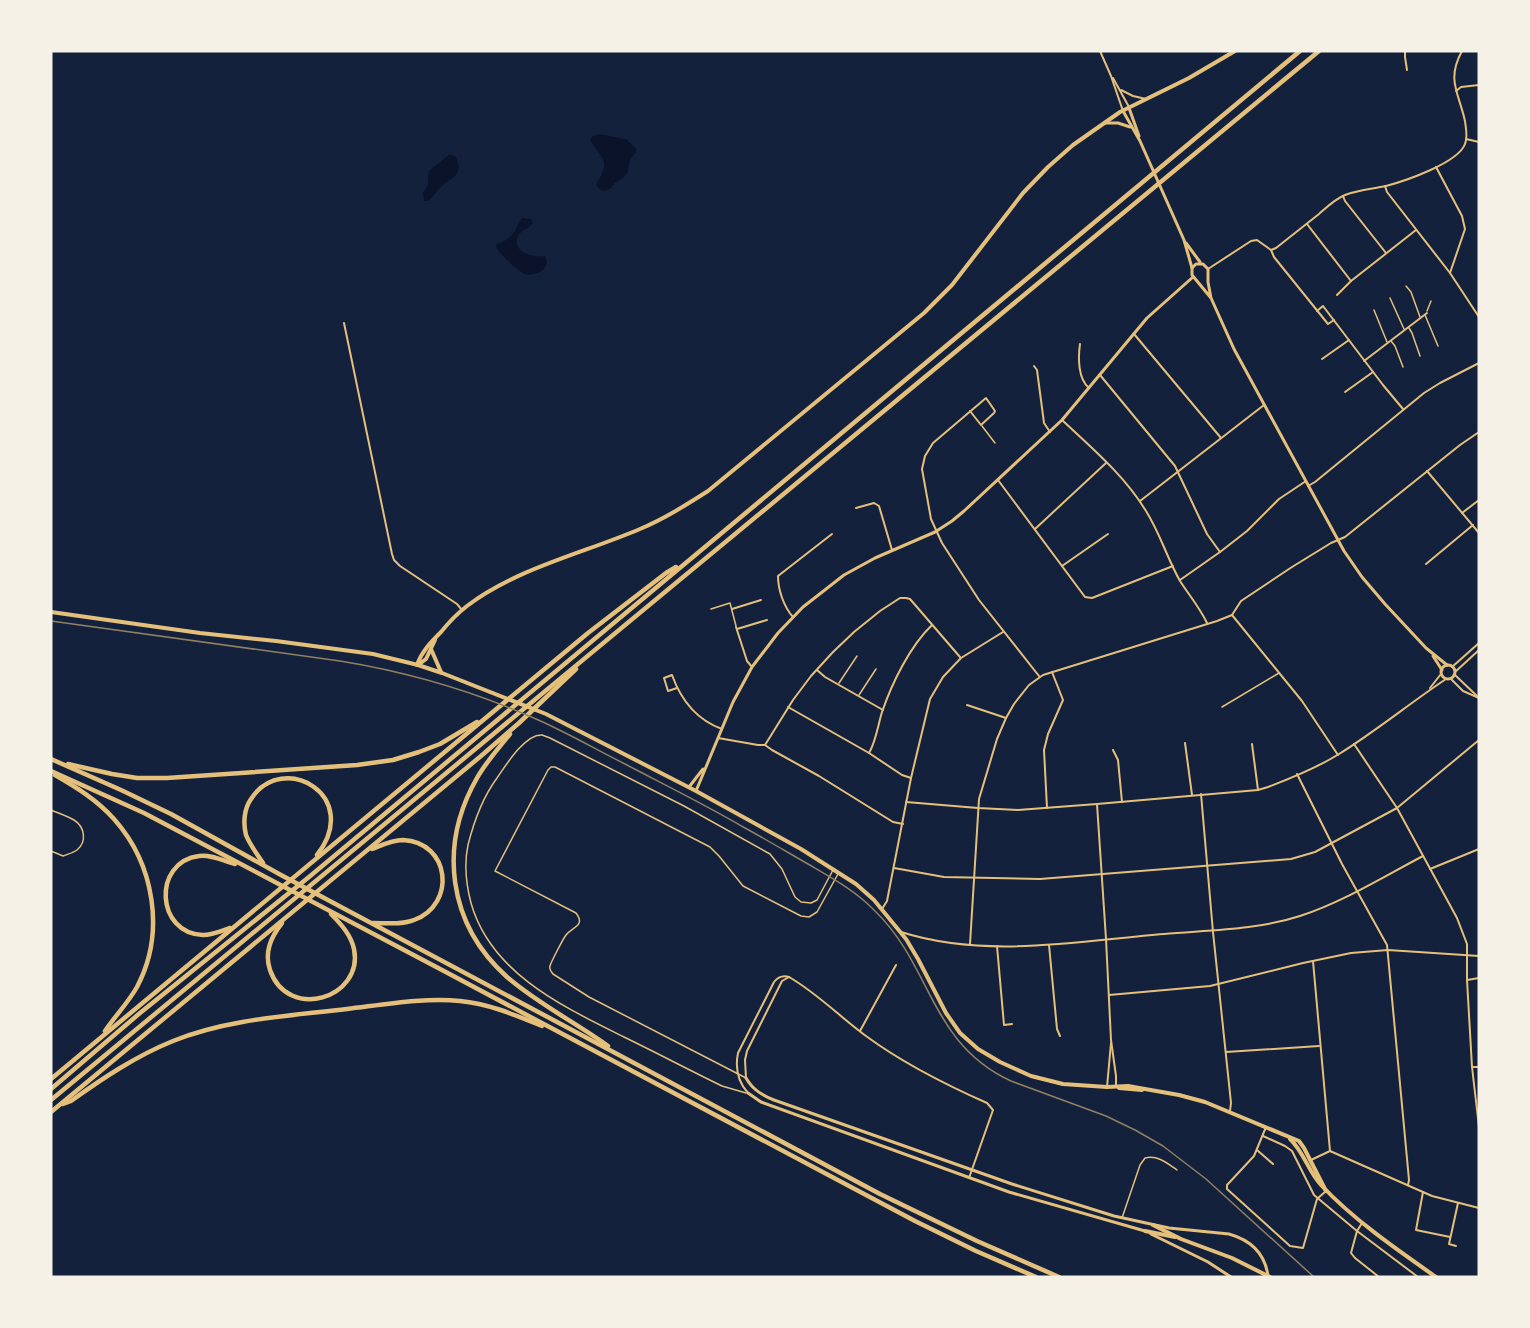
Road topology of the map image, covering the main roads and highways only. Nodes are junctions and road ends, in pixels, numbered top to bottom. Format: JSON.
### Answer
{"nodes":[{"id":1,"x":1235,"y":51,"type":"edge"},
{"id":2,"x":1300,"y":51,"type":"edge"},
{"id":3,"x":1319,"y":51,"type":"edge"},
{"id":4,"x":686,"y":561,"type":"junction"},
{"id":5,"x":51,"y":612,"type":"edge"},
{"id":6,"x":439,"y":634,"type":"junction"},
{"id":7,"x":431,"y":649,"type":"junction"},
{"id":8,"x":589,"y":656,"type":"junction"},
{"id":9,"x":418,"y":665,"type":"junction"},
{"id":10,"x":442,"y":673,"type":"junction"},
{"id":11,"x":488,"y":716,"type":"junction"},
{"id":12,"x":521,"y":721,"type":"junction"},
{"id":13,"x":51,"y":759,"type":"edge"},
{"id":14,"x":58,"y":762,"type":"junction"},
{"id":15,"x":51,"y":772,"type":"edge"},
{"id":16,"x":367,"y":851,"type":"junction"},
{"id":17,"x":310,"y":864,"type":"junction"},
{"id":18,"x":264,"y":865,"type":"junction"},
{"id":19,"x":244,"y":866,"type":"junction"},
{"id":20,"x":329,"y":911,"type":"junction"},
{"id":21,"x":290,"y":914,"type":"junction"},
{"id":22,"x":371,"y":923,"type":"junction"},
{"id":23,"x":233,"y":928,"type":"junction"},
{"id":24,"x":566,"y":1036,"type":"junction"},
{"id":25,"x":100,"y":1038,"type":"junction"},
{"id":26,"x":621,"y":1056,"type":"junction"},
{"id":27,"x":51,"y":1079,"type":"edge"},
{"id":28,"x":51,"y":1089,"type":"edge"},
{"id":29,"x":51,"y":1100,"type":"edge"},
{"id":30,"x":58,"y":1106,"type":"junction"},
{"id":31,"x":51,"y":1112,"type":"edge"},
{"id":32,"x":1153,"y":1226,"type":"road end"},
{"id":33,"x":1145,"y":1230,"type":"road end"},
{"id":34,"x":1181,"y":1239,"type":"junction"},
{"id":35,"x":1036,"y":1277,"type":"edge"},
{"id":36,"x":1059,"y":1277,"type":"edge"},
{"id":37,"x":1270,"y":1277,"type":"edge"},
{"id":38,"x":1436,"y":1277,"type":"edge"}],
"edges":[{"from":1,"to":6,"type":"main road"},
{"from":2,"to":4,"type":"highway"},
{"from":3,"to":8,"type":"highway"},
{"from":4,"to":11,"type":"highway"},
{"from":4,"to":28,"type":"highway"},
{"from":5,"to":9,"type":"main road"},
{"from":6,"to":7,"type":"main road"},
{"from":6,"to":9,"type":"main road"},
{"from":7,"to":9,"type":"main road"},
{"from":7,"to":10,"type":"main road"},
{"from":8,"to":12,"type":"highway"},
{"from":8,"to":29,"type":"highway"},
{"from":9,"to":10,"type":"main road"},
{"from":10,"to":38,"type":"main road"},
{"from":11,"to":14,"type":"highway"},
{"from":11,"to":17,"type":"highway"},
{"from":12,"to":16,"type":"highway"},
{"from":12,"to":26,"type":"highway"},
{"from":13,"to":14,"type":"highway"},
{"from":14,"to":18,"type":"highway"},
{"from":15,"to":19,"type":"highway"},
{"from":15,"to":25,"type":"highway"},
{"from":16,"to":21,"type":"highway"},
{"from":16,"to":22,"type":"highway"},
{"from":17,"to":18,"type":"highway"},
{"from":17,"to":23,"type":"highway"},
{"from":18,"to":22,"type":"highway"},
{"from":19,"to":20,"type":"highway"},
{"from":19,"to":23,"type":"highway"},
{"from":20,"to":21,"type":"highway"},
{"from":20,"to":24,"type":"highway"},
{"from":21,"to":30,"type":"highway"},
{"from":22,"to":26,"type":"highway"},
{"from":23,"to":25,"type":"highway"},
{"from":24,"to":30,"type":"highway"},
{"from":24,"to":35,"type":"highway"},
{"from":25,"to":27,"type":"highway"},
{"from":26,"to":36,"type":"highway"},
{"from":30,"to":31,"type":"highway"},
{"from":32,"to":34,"type":"main road"},
{"from":33,"to":34,"type":"main road"},
{"from":34,"to":37,"type":"main road"}]}
